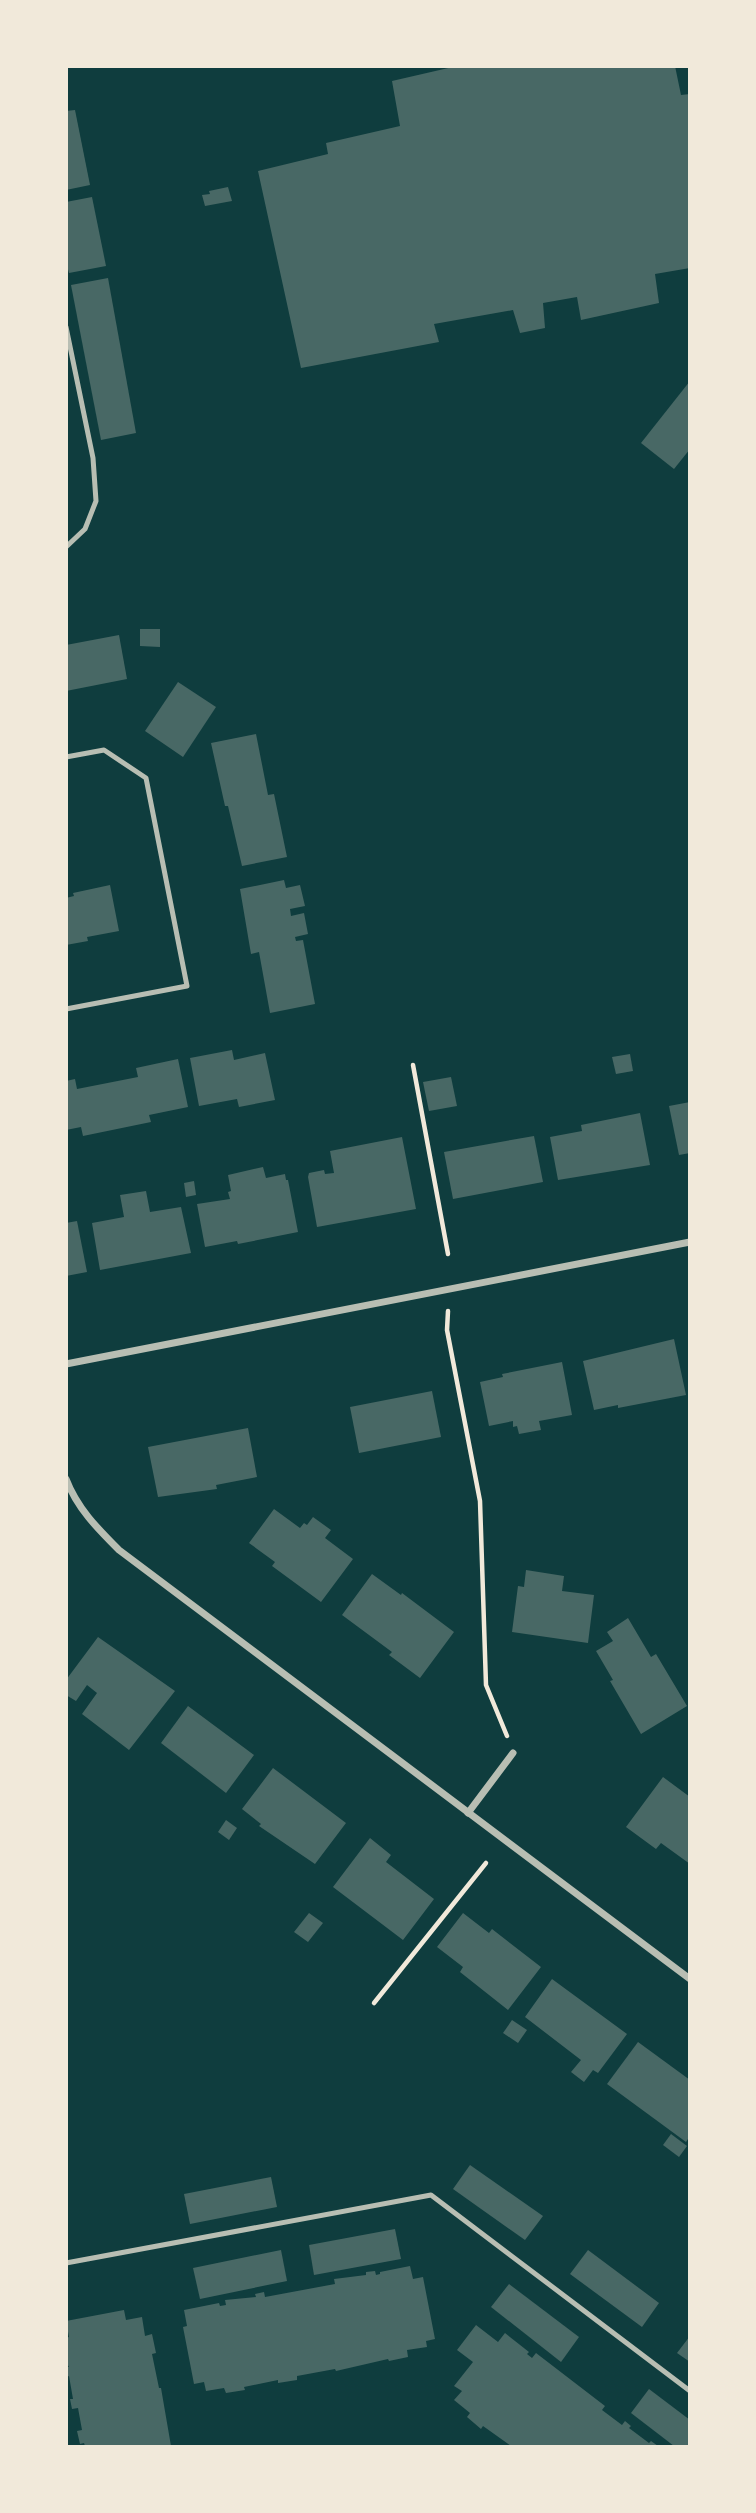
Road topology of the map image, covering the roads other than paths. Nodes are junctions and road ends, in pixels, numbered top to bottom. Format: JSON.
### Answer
{"nodes":[{"id":1,"x":66,"y":327,"type":"edge"},
{"id":2,"x":66,"y":547,"type":"edge"},
{"id":3,"x":66,"y":757,"type":"edge"},
{"id":4,"x":66,"y":1009,"type":"edge"},
{"id":5,"x":690,"y":1242,"type":"edge"},
{"id":6,"x":66,"y":1364,"type":"edge"},
{"id":7,"x":66,"y":1479,"type":"edge"},
{"id":8,"x":513,"y":1753,"type":"road end"},
{"id":9,"x":468,"y":1813,"type":"junction"},
{"id":10,"x":690,"y":1979,"type":"edge"},
{"id":11,"x":66,"y":2263,"type":"edge"},
{"id":12,"x":690,"y":2391,"type":"edge"}],
"edges":[{"from":1,"to":2,"type":"lane"},
{"from":3,"to":4,"type":"lane"},
{"from":5,"to":6,"type":"street"},
{"from":7,"to":9,"type":"street"},
{"from":8,"to":9,"type":"street"},
{"from":9,"to":10,"type":"street"},
{"from":11,"to":12,"type":"lane"}]}
